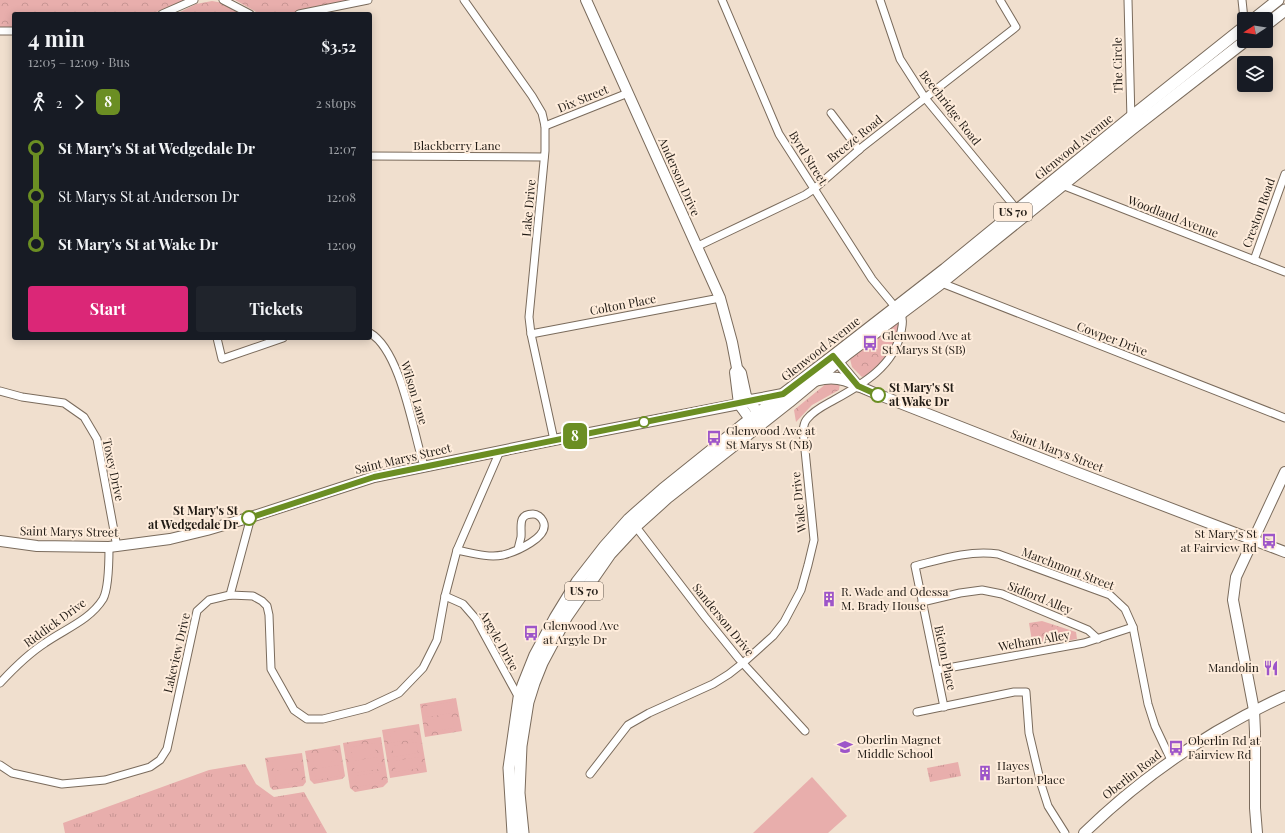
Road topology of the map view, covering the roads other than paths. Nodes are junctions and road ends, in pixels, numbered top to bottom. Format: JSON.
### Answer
{"nodes":[{"id":1,"x":194,"y":0,"type":"edge"},
{"id":2,"x":223,"y":0,"type":"edge"},
{"id":3,"x":368,"y":0,"type":"edge"},
{"id":4,"x":464,"y":0,"type":"edge"},
{"id":5,"x":586,"y":0,"type":"edge"},
{"id":6,"x":722,"y":0,"type":"edge"},
{"id":7,"x":880,"y":0,"type":"edge"},
{"id":8,"x":1000,"y":0,"type":"edge"},
{"id":9,"x":1128,"y":0,"type":"edge"},
{"id":10,"x":1242,"y":0,"type":"edge"},
{"id":11,"x":1278,"y":0,"type":"edge"},
{"id":12,"x":1285,"y":10,"type":"edge"},
{"id":13,"x":167,"y":12,"type":"edge"},
{"id":14,"x":246,"y":12,"type":"edge"},
{"id":15,"x":310,"y":12,"type":"edge"},
{"id":16,"x":1243,"y":12,"type":"edge"},
{"id":17,"x":1263,"y":12,"type":"edge"},
{"id":18,"x":1273,"y":19,"type":"edge"},
{"id":19,"x":12,"y":31,"type":"edge"},
{"id":20,"x":0,"y":32,"type":"edge"},
{"id":21,"x":1237,"y":33,"type":"edge"},
{"id":22,"x":1237,"y":47,"type":"edge"},
{"id":23,"x":628,"y":93,"type":"junction"},
{"id":24,"x":925,"y":98,"type":"junction"},
{"id":25,"x":831,"y":113,"type":"dead end"},
{"id":26,"x":1131,"y":117,"type":"junction"},
{"id":27,"x":546,"y":126,"type":"junction"},
{"id":28,"x":1132,"y":129,"type":"junction"},
{"id":29,"x":859,"y":150,"type":"junction"},
{"id":30,"x":372,"y":156,"type":"edge"},
{"id":31,"x":544,"y":157,"type":"junction"},
{"id":32,"x":1285,"y":174,"type":"edge"},
{"id":33,"x":1059,"y":182,"type":"junction"},
{"id":34,"x":814,"y":189,"type":"junction"},
{"id":35,"x":1020,"y":213,"type":"junction"},
{"id":36,"x":696,"y":247,"type":"junction"},
{"id":37,"x":1254,"y":260,"type":"junction"},
{"id":38,"x":1285,"y":272,"type":"edge"},
{"id":39,"x":937,"y":280,"type":"junction"},
{"id":40,"x":720,"y":298,"type":"junction"},
{"id":41,"x":898,"y":311,"type":"junction"},
{"id":42,"x":372,"y":334,"type":"edge"},
{"id":43,"x":531,"y":334,"type":"junction"},
{"id":44,"x":217,"y":340,"type":"edge"},
{"id":45,"x":277,"y":340,"type":"edge"},
{"id":46,"x":835,"y":359,"type":"junction"},
{"id":47,"x":814,"y":381,"type":"junction"},
{"id":48,"x":858,"y":386,"type":"junction"},
{"id":49,"x":0,"y":391,"type":"edge"},
{"id":50,"x":783,"y":394,"type":"junction"},
{"id":51,"x":744,"y":402,"type":"junction"},
{"id":52,"x":1285,"y":418,"type":"edge"},
{"id":53,"x":757,"y":420,"type":"junction"},
{"id":54,"x":554,"y":440,"type":"junction"},
{"id":55,"x":500,"y":451,"type":"junction"},
{"id":56,"x":424,"y":466,"type":"junction"},
{"id":57,"x":1285,"y":472,"type":"edge"},
{"id":58,"x":252,"y":517,"type":"junction"},
{"id":59,"x":633,"y":523,"type":"junction"},
{"id":60,"x":1252,"y":540,"type":"junction"},
{"id":61,"x":0,"y":541,"type":"edge"},
{"id":62,"x":113,"y":547,"type":"junction"},
{"id":63,"x":518,"y":549,"type":"junction"},
{"id":64,"x":457,"y":550,"type":"junction"},
{"id":65,"x":1285,"y":552,"type":"edge"},
{"id":66,"x":915,"y":566,"type":"joint"},
{"id":67,"x":230,"y":595,"type":"junction"},
{"id":68,"x":445,"y":596,"type":"junction"},
{"id":69,"x":922,"y":602,"type":"junction"},
{"id":70,"x":1133,"y":627,"type":"junction"},
{"id":71,"x":1098,"y":639,"type":"junction"},
{"id":72,"x":743,"y":663,"type":"junction"},
{"id":73,"x":937,"y":670,"type":"junction"},
{"id":74,"x":0,"y":683,"type":"edge"},
{"id":75,"x":1285,"y":696,"type":"edge"},
{"id":76,"x":524,"y":700,"type":"junction"},
{"id":77,"x":944,"y":707,"type":"junction"},
{"id":78,"x":1254,"y":710,"type":"junction"},
{"id":79,"x":917,"y":712,"type":"dead end"},
{"id":80,"x":805,"y":731,"type":"dead end"},
{"id":81,"x":1171,"y":760,"type":"junction"},
{"id":82,"x":0,"y":765,"type":"edge"},
{"id":83,"x":590,"y":774,"type":"dead end"},
{"id":84,"x":513,"y":833,"type":"edge"},
{"id":85,"x":523,"y":833,"type":"edge"},
{"id":86,"x":1065,"y":833,"type":"edge"},
{"id":87,"x":1084,"y":833,"type":"edge"},
{"id":88,"x":1257,"y":833,"type":"edge"}],
"edges":[{"from":1,"to":13,"type":"street"},
{"from":2,"to":14,"type":"street"},
{"from":3,"to":15,"type":"street"},
{"from":4,"to":27,"type":"street","name":"Lake Drive"},
{"from":5,"to":23,"type":"main road","name":"Anderson Drive"},
{"from":6,"to":34,"type":"street","name":"Byrd Street"},
{"from":7,"to":24,"type":"street","name":"Beechridge Road"},
{"from":8,"to":24,"type":"street","name":"Breeze Road"},
{"from":9,"to":26,"type":"street","name":"The Circle"},
{"from":10,"to":16,"type":"street"},
{"from":11,"to":17,"type":"main road"},
{"from":12,"to":18,"type":"main road"},
{"from":19,"to":20,"type":"street"},
{"from":21,"to":26,"type":"main road","name":"Glenwood Avenue","number":"US 70"},
{"from":22,"to":28,"type":"main road","name":"Glenwood Avenue","number":"US 70"},
{"from":23,"to":27,"type":"street","name":"Dix Street"},
{"from":23,"to":36,"type":"main road","name":"Anderson Drive"},
{"from":24,"to":29,"type":"street","name":"Breeze Road"},
{"from":24,"to":35,"type":"street","name":"Beechridge Road"},
{"from":25,"to":29,"type":"street"},
{"from":26,"to":28,"type":"street","name":"The Circle"},
{"from":26,"to":33,"type":"main road","name":"Glenwood Avenue","number":"US 70"},
{"from":27,"to":31,"type":"street","name":"Lake Drive"},
{"from":28,"to":33,"type":"main road","name":"Glenwood Avenue","number":"US 70"},
{"from":29,"to":34,"type":"street","name":"Breeze Road"},
{"from":30,"to":31,"type":"street","name":"Blackberry Lane"},
{"from":31,"to":43,"type":"street","name":"Lake Drive"},
{"from":32,"to":37,"type":"street","name":"Creston Road"},
{"from":33,"to":35,"type":"main road","name":"Glenwood Avenue","number":"US 70"},
{"from":33,"to":37,"type":"street","name":"Woodland Avenue"},
{"from":34,"to":36,"type":"street","name":"Breeze Road"},
{"from":34,"to":41,"type":"street","name":"Byrd Street"},
{"from":35,"to":39,"type":"main road","name":"Glenwood Avenue","number":"US 70"},
{"from":36,"to":40,"type":"main road","name":"Anderson Drive"},
{"from":37,"to":38,"type":"street","name":"Woodland Avenue"},
{"from":39,"to":41,"type":"main road","name":"Glenwood Avenue","number":"US 70"},
{"from":39,"to":52,"type":"street","name":"Cowper Drive"},
{"from":40,"to":43,"type":"street","name":"Colton Place"},
{"from":40,"to":51,"type":"main road","name":"Anderson Drive"},
{"from":41,"to":46,"type":"main road","name":"Glenwood Avenue","number":"US 70"},
{"from":41,"to":48,"type":"street","name":"Wake Drive"},
{"from":42,"to":56,"type":"street","name":"Wilson Lane"},
{"from":43,"to":54,"type":"street","name":"Lake Drive"},
{"from":44,"to":45,"type":"street"},
{"from":46,"to":47,"type":"main road","name":"Glenwood Avenue","number":"US 70"},
{"from":46,"to":48,"type":"main road","name":"Saint Marys Street"},
{"from":46,"to":50,"type":"main road","name":"Glenwood Avenue","number":"US 70"},
{"from":47,"to":48,"type":"main road"},
{"from":47,"to":53,"type":"main road","name":"Glenwood Avenue","number":"US 70"},
{"from":48,"to":60,"type":"main road","name":"Saint Marys Street"},
{"from":48,"to":72,"type":"street","name":"Wake Drive"},
{"from":49,"to":62,"type":"street","name":"Toxey Drive"},
{"from":50,"to":51,"type":"main road"},
{"from":50,"to":53,"type":"main road","name":"Glenwood Avenue","number":"US 70"},
{"from":51,"to":53,"type":"main road"},
{"from":51,"to":54,"type":"main road","name":"Saint Marys Street"},
{"from":53,"to":59,"type":"main road","name":"Glenwood Avenue","number":"US 70"},
{"from":54,"to":55,"type":"main road","name":"Saint Marys Street"},
{"from":55,"to":56,"type":"main road","name":"Saint Marys Street"},
{"from":55,"to":64,"type":"street","name":"Lakeview Drive"},
{"from":56,"to":58,"type":"main road","name":"Saint Marys Street"},
{"from":57,"to":60,"type":"main road"},
{"from":58,"to":62,"type":"main road","name":"Saint Marys Street"},
{"from":58,"to":67,"type":"street"},
{"from":59,"to":72,"type":"street","name":"Sanderson Drive"},
{"from":59,"to":76,"type":"main road","name":"Glenwood Avenue","number":"US 70"},
{"from":60,"to":65,"type":"main road","name":"Saint Marys Street"},
{"from":60,"to":78,"type":"main road"},
{"from":61,"to":62,"type":"main road","name":"Saint Marys Street"},
{"from":62,"to":74,"type":"street","name":"Riddick Drive"},
{"from":63,"to":63,"type":"street"},
{"from":63,"to":64,"type":"street"},
{"from":64,"to":68,"type":"street","name":"Lakeview Drive"},
{"from":66,"to":69,"type":"street","name":"Bicton Place"},
{"from":66,"to":70,"type":"street","name":"Marchmont Street"},
{"from":67,"to":68,"type":"street","name":"Lakeview Drive"},
{"from":67,"to":82,"type":"street","name":"Lakeview Drive"},
{"from":68,"to":76,"type":"street","name":"Argyle Drive"},
{"from":69,"to":71,"type":"street","name":"Sidford Alley"},
{"from":69,"to":73,"type":"street","name":"Bicton Place"},
{"from":70,"to":71,"type":"street","name":"Welham Alley"},
{"from":70,"to":81,"type":"street","name":"Marchmont Street"},
{"from":71,"to":73,"type":"street","name":"Welham Alley"},
{"from":72,"to":80,"type":"street","name":"Sanderson Drive"},
{"from":72,"to":83,"type":"street","name":"Wake Drive"},
{"from":73,"to":77,"type":"street","name":"Bicton Place"},
{"from":75,"to":78,"type":"main road","name":"Oberlin Road"},
{"from":76,"to":84,"type":"main road","name":"Glenwood Avenue","number":"US 70"},
{"from":76,"to":85,"type":"main road","name":"Glenwood Avenue","number":"US 70"},
{"from":77,"to":79,"type":"street"},
{"from":77,"to":86,"type":"street"},
{"from":78,"to":81,"type":"main road","name":"Oberlin Road"},
{"from":78,"to":88,"type":"main road"},
{"from":81,"to":87,"type":"main road","name":"Oberlin Road"}]}
